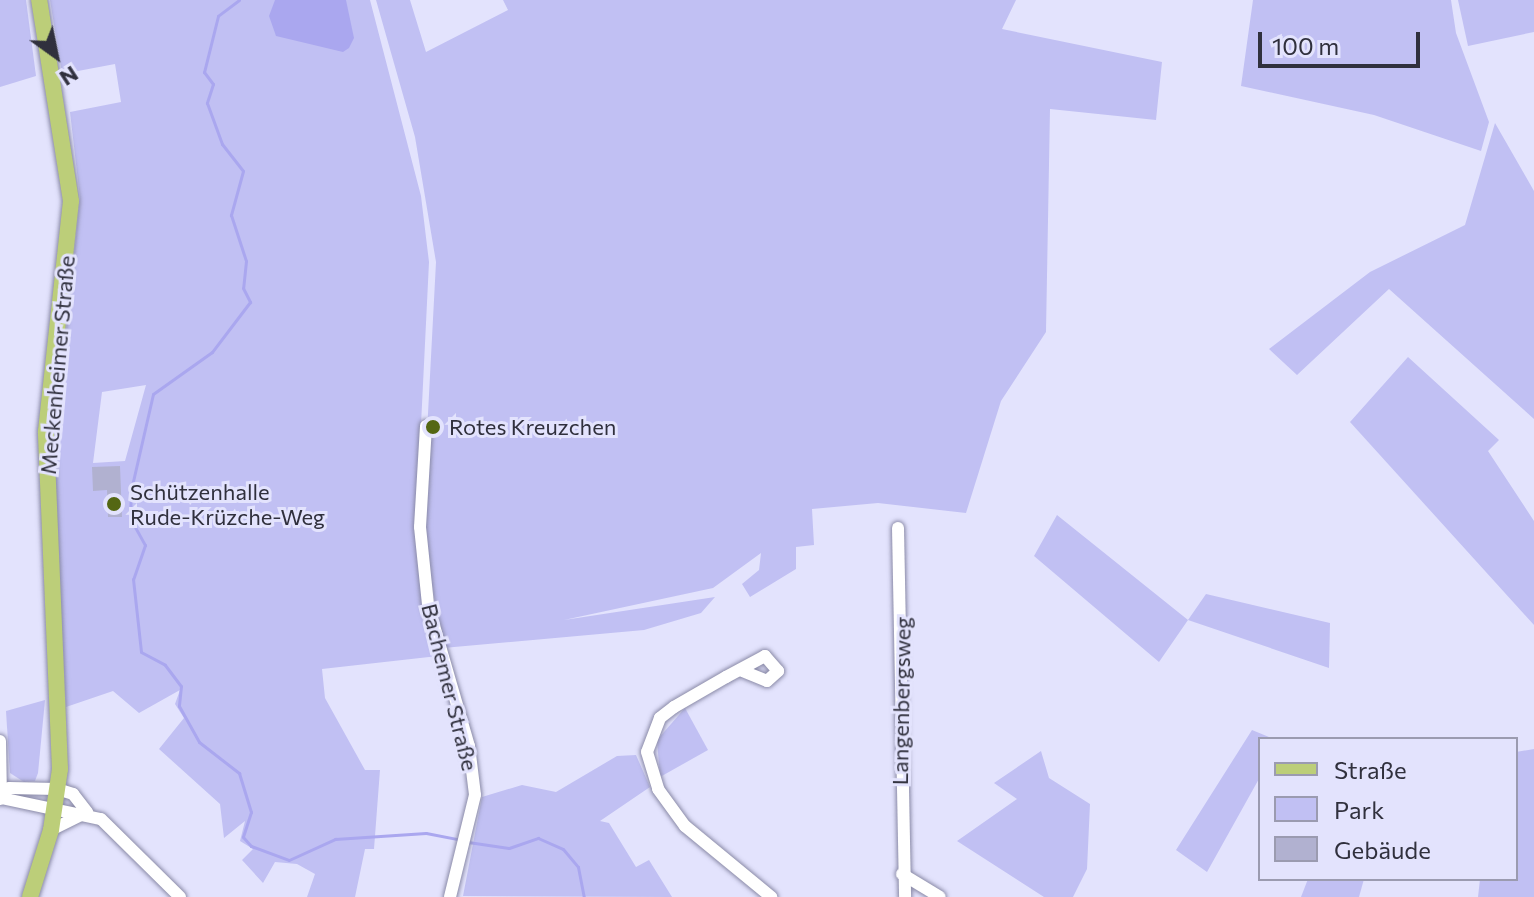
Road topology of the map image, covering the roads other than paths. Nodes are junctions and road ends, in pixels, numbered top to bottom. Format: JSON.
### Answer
{"nodes":[{"id":1,"x":39,"y":0,"type":"edge"},
{"id":2,"x":426,"y":426,"type":"dead end"},
{"id":3,"x":898,"y":528,"type":"dead end"},
{"id":4,"x":740,"y":670,"type":"dead end"},
{"id":5,"x":0,"y":741,"type":"edge"},
{"id":6,"x":56,"y":797,"type":"junction"},
{"id":7,"x":0,"y":798,"type":"edge"},
{"id":8,"x":87,"y":812,"type":"junction"},
{"id":9,"x":51,"y":830,"type":"junction"},
{"id":10,"x":902,"y":874,"type":"junction"},
{"id":11,"x":30,"y":897,"type":"edge"},
{"id":12,"x":180,"y":897,"type":"edge"},
{"id":13,"x":450,"y":897,"type":"edge"},
{"id":14,"x":771,"y":897,"type":"edge"},
{"id":15,"x":905,"y":897,"type":"edge"},
{"id":16,"x":940,"y":897,"type":"edge"}],
"edges":[{"from":1,"to":6,"type":"main road","name":"Meckenheimer Straße"},
{"from":2,"to":13,"type":"street","name":"Bachemer Straße"},
{"from":3,"to":10,"type":"street","name":"Langenbergsweg"},
{"from":4,"to":14,"type":"street"},
{"from":5,"to":7,"type":"street"},
{"from":6,"to":7,"type":"street"},
{"from":6,"to":8,"type":"street"},
{"from":6,"to":9,"type":"main road","name":"Meckenheimer Straße"},
{"from":8,"to":9,"type":"street"},
{"from":8,"to":12,"type":"street"},
{"from":9,"to":11,"type":"main road","name":"Meckenheimer Straße"},
{"from":10,"to":15,"type":"street","name":"Langenbergsweg"},
{"from":10,"to":16,"type":"street"}]}
